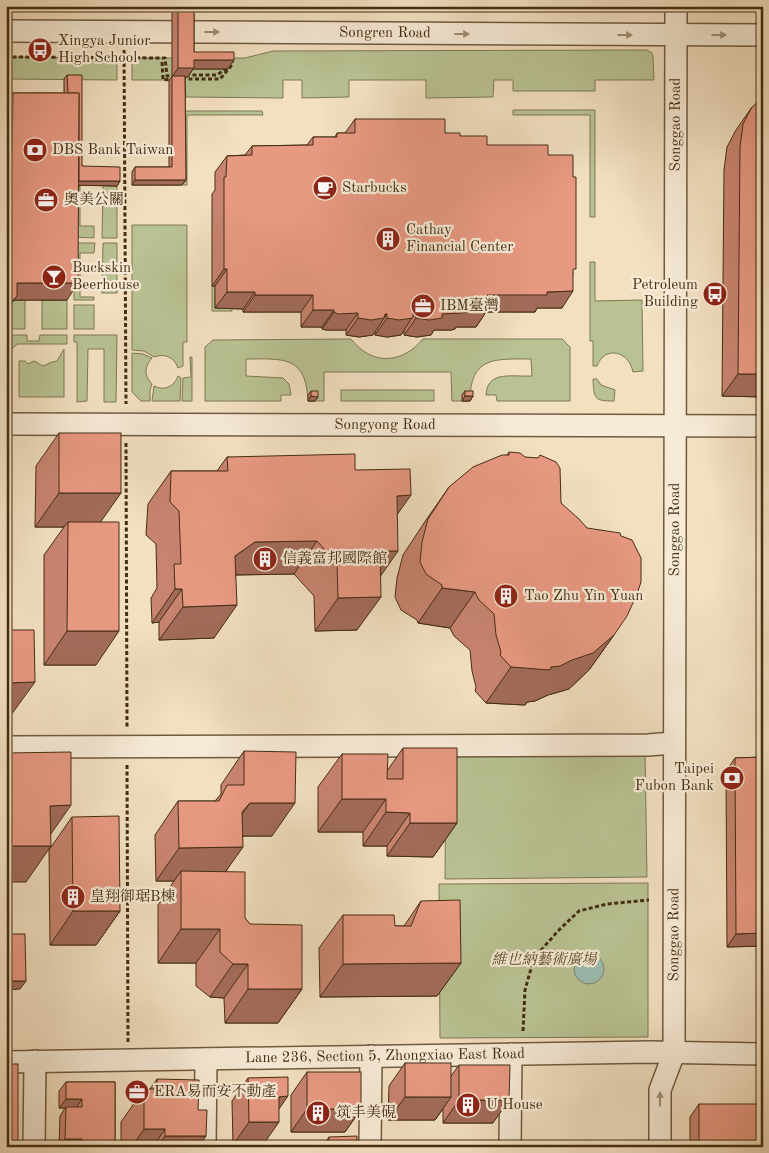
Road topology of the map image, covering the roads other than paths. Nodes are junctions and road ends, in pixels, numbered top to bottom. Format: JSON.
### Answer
{"nodes":[{"id":1,"x":676,"y":6,"type":"edge"},
{"id":2,"x":6,"y":31,"type":"edge"},
{"id":3,"x":676,"y":34,"type":"junction"},
{"id":4,"x":763,"y":35,"type":"edge"},
{"id":5,"x":6,"y":424,"type":"edge"},
{"id":6,"x":675,"y":426,"type":"junction"},
{"id":7,"x":763,"y":426,"type":"edge"},
{"id":8,"x":674,"y":743,"type":"junction"},
{"id":9,"x":6,"y":747,"type":"edge"},
{"id":10,"x":674,"y":1053,"type":"junction"},
{"id":11,"x":511,"y":1054,"type":"junction"},
{"id":12,"x":763,"y":1054,"type":"edge"},
{"id":13,"x":371,"y":1056,"type":"junction"},
{"id":14,"x":206,"y":1059,"type":"junction"},
{"id":15,"x":35,"y":1061,"type":"junction"},
{"id":16,"x":6,"y":1062,"type":"edge"},
{"id":17,"x":34,"y":1147,"type":"edge"},
{"id":18,"x":205,"y":1147,"type":"edge"},
{"id":19,"x":370,"y":1147,"type":"edge"},
{"id":20,"x":510,"y":1147,"type":"edge"},
{"id":21,"x":660,"y":1147,"type":"edge"}],
"edges":[{"from":1,"to":3,"type":"street","name":"Songgao Road"},
{"from":2,"to":3,"type":"street","name":"Songren Road","one_way":true},
{"from":3,"to":4,"type":"street","name":"Songren Road","one_way":true},
{"from":3,"to":6,"type":"street","name":"Songgao Road"},
{"from":5,"to":6,"type":"street","name":"Songyong Road"},
{"from":6,"to":7,"type":"street","name":"Songyong Road"},
{"from":6,"to":8,"type":"street","name":"Songgao Road"},
{"from":8,"to":9,"type":"street"},
{"from":8,"to":10,"type":"street","name":"Songgao Road"},
{"from":10,"to":11,"type":"street","name":"Lane 236, Section 5, Zhongxiao East Road"},
{"from":10,"to":12,"type":"street","name":"Lane 236, Section 5, Zhongxiao East Road"},
{"from":21,"to":10,"type":"street","one_way":true},
{"from":11,"to":13,"type":"street","name":"Lane 236, Section 5, Zhongxiao East Road"},
{"from":11,"to":20,"type":"street"},
{"from":13,"to":14,"type":"street","name":"Lane 236, Section 5, Zhongxiao East Road"},
{"from":13,"to":19,"type":"street"},
{"from":14,"to":15,"type":"street","name":"Lane 236, Section 5, Zhongxiao East Road"},
{"from":14,"to":18,"type":"street"},
{"from":15,"to":16,"type":"street","name":"Lane 236, Section 5, Zhongxiao East Road"},
{"from":15,"to":17,"type":"street"}]}
